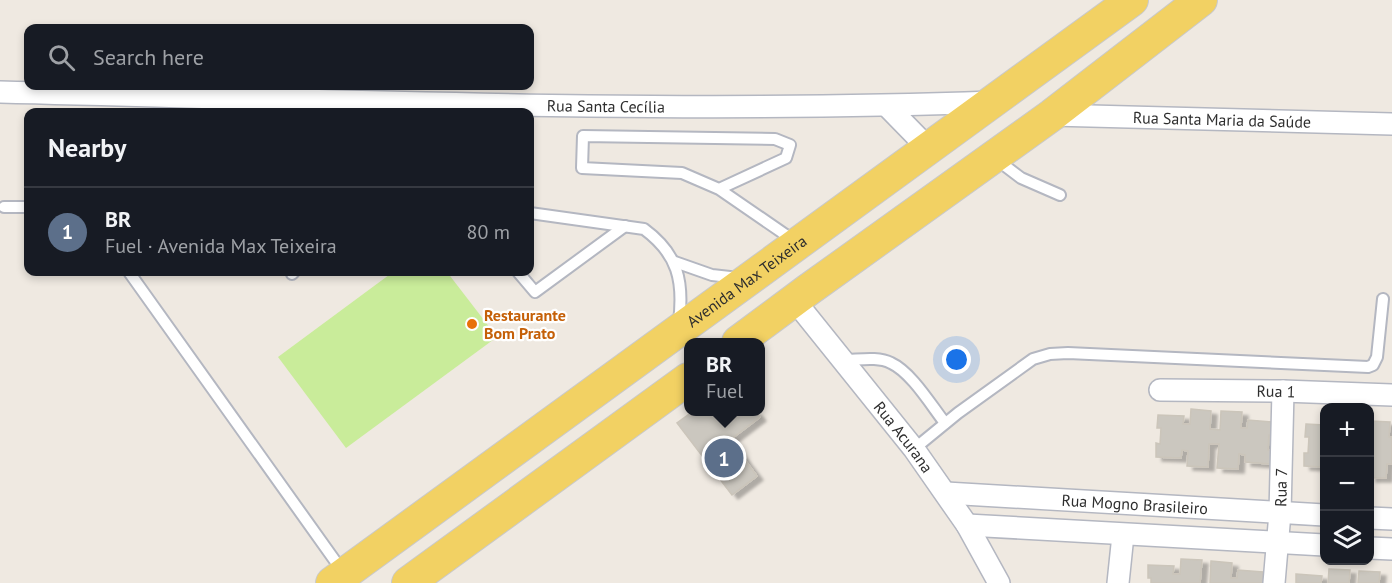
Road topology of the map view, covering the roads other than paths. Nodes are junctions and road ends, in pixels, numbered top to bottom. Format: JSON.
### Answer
{"nodes":[{"id":1,"x":1132,"y":0,"type":"edge"},
{"id":2,"x":1201,"y":0,"type":"edge"},
{"id":3,"x":0,"y":92,"type":"edge"},
{"id":4,"x":993,"y":102,"type":"junction"},
{"id":5,"x":887,"y":106,"type":"junction"},
{"id":6,"x":1052,"y":115,"type":"junction"},
{"id":7,"x":1392,"y":124,"type":"edge"},
{"id":8,"x":929,"y":149,"type":"junction"},
{"id":9,"x":993,"y":157,"type":"junction"},
{"id":10,"x":719,"y":189,"type":"junction"},
{"id":11,"x":1060,"y":195,"type":"dead end"},
{"id":12,"x":4,"y":207,"type":"dead end"},
{"id":13,"x":24,"y":207,"type":"edge"},
{"id":14,"x":534,"y":214,"type":"edge"},
{"id":15,"x":625,"y":226,"type":"junction"},
{"id":16,"x":798,"y":244,"type":"junction"},
{"id":17,"x":675,"y":262,"type":"junction"},
{"id":18,"x":132,"y":276,"type":"edge"},
{"id":19,"x":521,"y":276,"type":"edge"},
{"id":20,"x":753,"y":277,"type":"junction"},
{"id":21,"x":1383,"y":299,"type":"dead end"},
{"id":22,"x":795,"y":301,"type":"junction"},
{"id":23,"x":677,"y":330,"type":"junction"},
{"id":24,"x":744,"y":338,"type":"edge"},
{"id":25,"x":844,"y":360,"type":"junction"},
{"id":26,"x":684,"y":382,"type":"edge"},
{"id":27,"x":1160,"y":390,"type":"dead end"},
{"id":28,"x":1283,"y":391,"type":"junction"},
{"id":29,"x":1392,"y":395,"type":"edge"},
{"id":30,"x":945,"y":423,"type":"junction"},
{"id":31,"x":914,"y":449,"type":"junction"},
{"id":32,"x":946,"y":493,"type":"junction"},
{"id":33,"x":1280,"y":513,"type":"junction"},
{"id":34,"x":1320,"y":515,"type":"edge"},
{"id":35,"x":1374,"y":518,"type":"edge"},
{"id":36,"x":1392,"y":519,"type":"edge"},
{"id":37,"x":967,"y":525,"type":"junction"},
{"id":38,"x":1123,"y":535,"type":"junction"},
{"id":39,"x":1277,"y":543,"type":"junction"},
{"id":40,"x":1320,"y":545,"type":"edge"},
{"id":41,"x":1374,"y":548,"type":"edge"},
{"id":42,"x":1392,"y":549,"type":"edge"},
{"id":43,"x":339,"y":579,"type":"edge"},
{"id":44,"x":408,"y":583,"type":"edge"},
{"id":45,"x":999,"y":583,"type":"edge"},
{"id":46,"x":1118,"y":583,"type":"edge"},
{"id":47,"x":1274,"y":583,"type":"edge"}],
"edges":[{"from":1,"to":4,"type":"main road","name":"Avenida Max Teixeira"},
{"from":2,"to":6,"type":"main road"},
{"from":3,"to":5,"type":"street","name":"Rua Santa Cecília"},
{"from":4,"to":5,"type":"street","name":"Rua Santa Cecília"},
{"from":4,"to":8,"type":"main road","name":"Avenida Max Teixeira"},
{"from":5,"to":8,"type":"street"},
{"from":6,"to":7,"type":"street","name":"Rua Santa Maria da Saúde"},
{"from":6,"to":9,"type":"main road"},
{"from":8,"to":16,"type":"main road","name":"Avenida Max Teixeira"},
{"from":9,"to":11,"type":"lane"},
{"from":9,"to":22,"type":"main road"},
{"from":10,"to":10,"type":"lane"},
{"from":10,"to":16,"type":"lane"},
{"from":12,"to":13,"type":"lane"},
{"from":14,"to":15,"type":"lane"},
{"from":15,"to":17,"type":"lane"},
{"from":15,"to":19,"type":"lane"},
{"from":16,"to":20,"type":"main road","name":"Avenida Max Teixeira"},
{"from":17,"to":20,"type":"lane"},
{"from":17,"to":23,"type":"lane"},
{"from":18,"to":43,"type":"lane"},
{"from":20,"to":23,"type":"main road","name":"Avenida Max Teixeira"},
{"from":21,"to":30,"type":"lane"},
{"from":22,"to":24,"type":"main road"},
{"from":22,"to":25,"type":"street","name":"Rua Acurana"},
{"from":23,"to":43,"type":"main road","name":"Avenida Max Teixeira"},
{"from":25,"to":30,"type":"lane"},
{"from":25,"to":31,"type":"street","name":"Rua Acurana"},
{"from":26,"to":44,"type":"main road"},
{"from":27,"to":28,"type":"street","name":"Rua 1"},
{"from":28,"to":29,"type":"street","name":"Rua 1"},
{"from":28,"to":33,"type":"street","name":"Rua 7"},
{"from":30,"to":31,"type":"lane"},
{"from":31,"to":32,"type":"street","name":"Rua Acurana"},
{"from":32,"to":33,"type":"street","name":"Rua Mogno Brasileiro"},
{"from":32,"to":37,"type":"street","name":"Rua Acurana"},
{"from":33,"to":34,"type":"street","name":"Rua Mogno Brasileiro"},
{"from":33,"to":39,"type":"street","name":"Rua 7"},
{"from":35,"to":36,"type":"street"},
{"from":37,"to":38,"type":"street","name":"Rua Mogno Brasileiro"},
{"from":37,"to":45,"type":"street","name":"Rua Acurana"},
{"from":38,"to":39,"type":"street","name":"Rua Mogno Brasileiro"},
{"from":38,"to":46,"type":"street"},
{"from":39,"to":40,"type":"street","name":"Rua Mogno Brasileiro"},
{"from":39,"to":47,"type":"street","name":"Rua 7"},
{"from":41,"to":42,"type":"street"}]}
